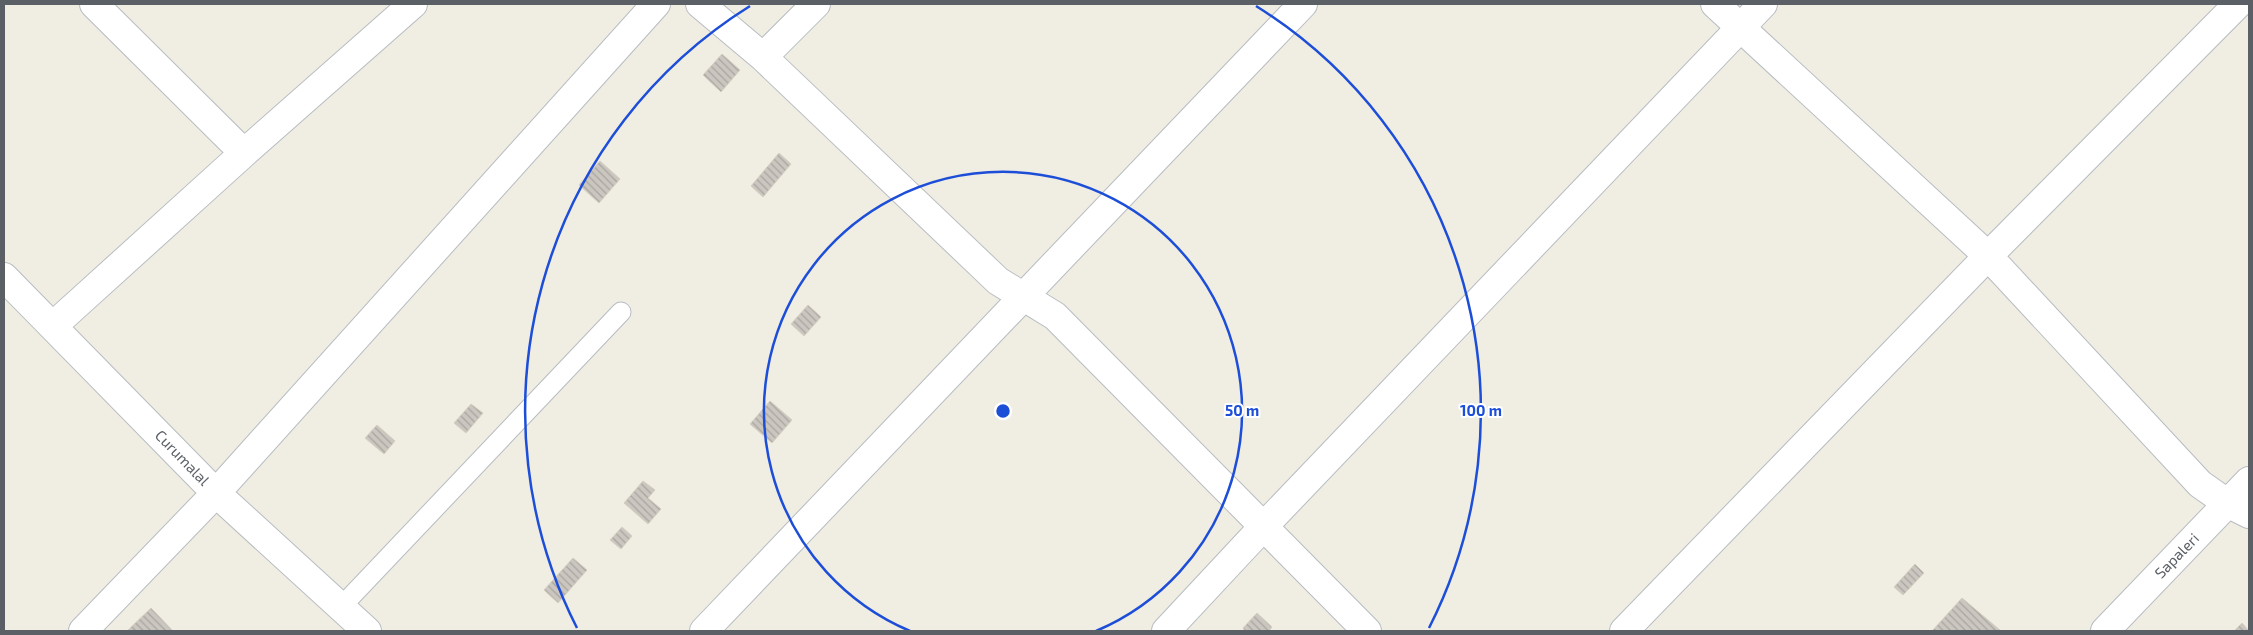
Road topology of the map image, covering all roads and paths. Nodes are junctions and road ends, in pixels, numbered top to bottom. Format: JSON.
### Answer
{"nodes":[{"id":1,"x":94,"y":4,"type":"edge"},
{"id":2,"x":413,"y":4,"type":"edge"},
{"id":3,"x":656,"y":4,"type":"edge"},
{"id":4,"x":700,"y":4,"type":"edge"},
{"id":5,"x":816,"y":4,"type":"edge"},
{"id":6,"x":1303,"y":4,"type":"edge"},
{"id":7,"x":1715,"y":4,"type":"edge"},
{"id":8,"x":1763,"y":4,"type":"edge"},
{"id":9,"x":2238,"y":4,"type":"edge"},
{"id":10,"x":1739,"y":28,"type":"junction"},
{"id":11,"x":762,"y":57,"type":"junction"},
{"id":12,"x":244,"y":152,"type":"junction"},
{"id":13,"x":1988,"y":256,"type":"junction"},
{"id":14,"x":4,"y":276,"type":"edge"},
{"id":15,"x":1025,"y":297,"type":"junction"},
{"id":16,"x":621,"y":312,"type":"dead end"},
{"id":17,"x":54,"y":325,"type":"junction"},
{"id":18,"x":2249,"y":481,"type":"edge"},
{"id":19,"x":216,"y":493,"type":"junction"},
{"id":20,"x":2238,"y":508,"type":"edge"},
{"id":21,"x":1263,"y":527,"type":"junction"},
{"id":22,"x":341,"y":607,"type":"junction"},
{"id":23,"x":83,"y":631,"type":"edge"},
{"id":24,"x":367,"y":631,"type":"edge"},
{"id":25,"x":704,"y":631,"type":"edge"},
{"id":26,"x":1166,"y":631,"type":"edge"},
{"id":27,"x":1367,"y":631,"type":"edge"},
{"id":28,"x":1624,"y":631,"type":"edge"},
{"id":29,"x":2105,"y":631,"type":"edge"}],
"edges":[{"from":1,"to":12,"type":"street"},
{"from":2,"to":12,"type":"street"},
{"from":3,"to":19,"type":"street"},
{"from":4,"to":11,"type":"street"},
{"from":5,"to":11,"type":"street"},
{"from":6,"to":15,"type":"street"},
{"from":7,"to":10,"type":"street"},
{"from":8,"to":10,"type":"street"},
{"from":9,"to":13,"type":"street"},
{"from":10,"to":13,"type":"street"},
{"from":10,"to":21,"type":"street"},
{"from":11,"to":15,"type":"street"},
{"from":12,"to":17,"type":"street"},
{"from":13,"to":20,"type":"street"},
{"from":13,"to":28,"type":"street"},
{"from":14,"to":17,"type":"street","name":"Curumalal"},
{"from":15,"to":21,"type":"street"},
{"from":15,"to":25,"type":"street"},
{"from":16,"to":22,"type":"lane"},
{"from":17,"to":19,"type":"street","name":"Curumalal"},
{"from":18,"to":20,"type":"street","name":"Sapaleri"},
{"from":19,"to":22,"type":"street","name":"Curumalal"},
{"from":19,"to":23,"type":"street"},
{"from":20,"to":29,"type":"street","name":"Sapaleri"},
{"from":21,"to":26,"type":"street"},
{"from":21,"to":27,"type":"street"},
{"from":22,"to":24,"type":"street","name":"Curumalal"}]}
